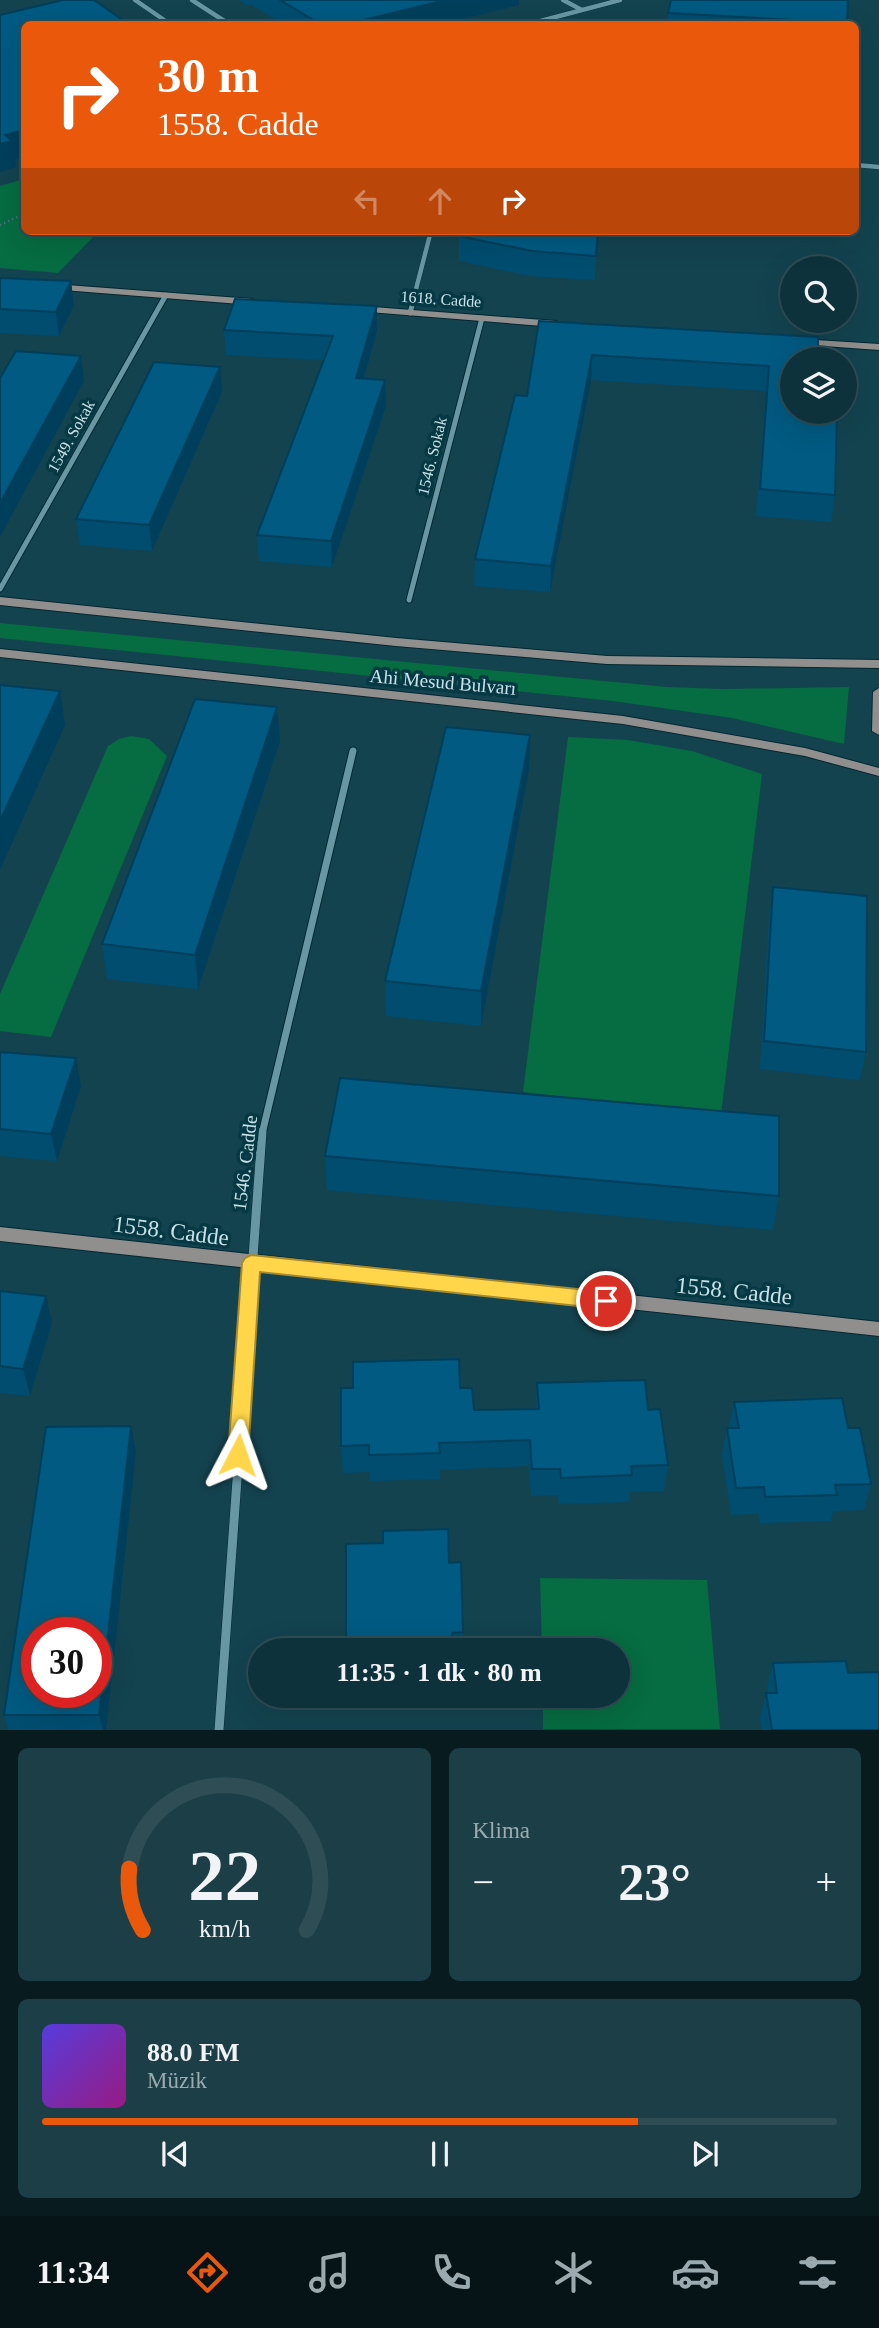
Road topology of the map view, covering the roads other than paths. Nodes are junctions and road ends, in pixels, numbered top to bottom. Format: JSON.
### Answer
{"nodes":[{"id":1,"x":135,"y":0,"type":"edge"},
{"id":2,"x":192,"y":0,"type":"edge"},
{"id":3,"x":563,"y":0,"type":"edge"},
{"id":4,"x":620,"y":0,"type":"edge"},
{"id":5,"x":582,"y":10,"type":"junction"},
{"id":6,"x":166,"y":21,"type":"edge"},
{"id":7,"x":224,"y":21,"type":"edge"},
{"id":8,"x":540,"y":21,"type":"edge"},
{"id":9,"x":859,"y":165,"type":"edge"},
{"id":10,"x":879,"y":167,"type":"edge"},
{"id":11,"x":430,"y":235,"type":"edge"},
{"id":12,"x":41,"y":286,"type":"edge"},
{"id":13,"x":166,"y":295,"type":"junction"},
{"id":14,"x":269,"y":303,"type":"edge"},
{"id":15,"x":346,"y":308,"type":"edge"},
{"id":16,"x":410,"y":313,"type":"junction"},
{"id":17,"x":482,"y":318,"type":"junction"},
{"id":18,"x":564,"y":324,"type":"edge"},
{"id":19,"x":783,"y":340,"type":"edge"},
{"id":20,"x":879,"y":347,"type":"edge"},
{"id":21,"x":0,"y":589,"type":"edge"},
{"id":22,"x":409,"y":600,"type":"dead end"},
{"id":23,"x":0,"y":601,"type":"edge"},
{"id":24,"x":0,"y":653,"type":"edge"},
{"id":25,"x":879,"y":664,"type":"edge"},
{"id":26,"x":879,"y":692,"type":"edge"},
{"id":27,"x":879,"y":732,"type":"edge"},
{"id":28,"x":353,"y":751,"type":"dead end"},
{"id":29,"x":879,"y":772,"type":"edge"},
{"id":30,"x":0,"y":1234,"type":"edge"},
{"id":31,"x":251,"y":1263,"type":"junction"},
{"id":32,"x":879,"y":1329,"type":"edge"},
{"id":33,"x":219,"y":1730,"type":"edge"}],
"edges":[{"from":1,"to":6,"type":"street"},
{"from":2,"to":7,"type":"street"},
{"from":3,"to":5,"type":"street"},
{"from":4,"to":5,"type":"street"},
{"from":5,"to":8,"type":"street"},
{"from":9,"to":10,"type":"street"},
{"from":11,"to":16,"type":"street"},
{"from":12,"to":13,"type":"main road"},
{"from":13,"to":14,"type":"main road"},
{"from":13,"to":21,"type":"street","name":"1549. Sokak"},
{"from":15,"to":16,"type":"main road","name":"1618. Cadde"},
{"from":16,"to":17,"type":"main road","name":"1618. Cadde"},
{"from":17,"to":18,"type":"main road","name":"1618. Cadde"},
{"from":17,"to":22,"type":"street","name":"1546. Sokak"},
{"from":19,"to":20,"type":"main road"},
{"from":23,"to":25,"type":"main road","name":"Ahi Mesud Bulvarı"},
{"from":24,"to":29,"type":"main road","name":"Ahi Mesud Bulvarı"},
{"from":26,"to":27,"type":"main road"},
{"from":28,"to":31,"type":"street","name":"1546. Cadde"},
{"from":30,"to":31,"type":"main road","name":"1558. Cadde"},
{"from":31,"to":32,"type":"main road","name":"1558. Cadde"},
{"from":31,"to":33,"type":"street","name":"1546. Cadde"}]}
